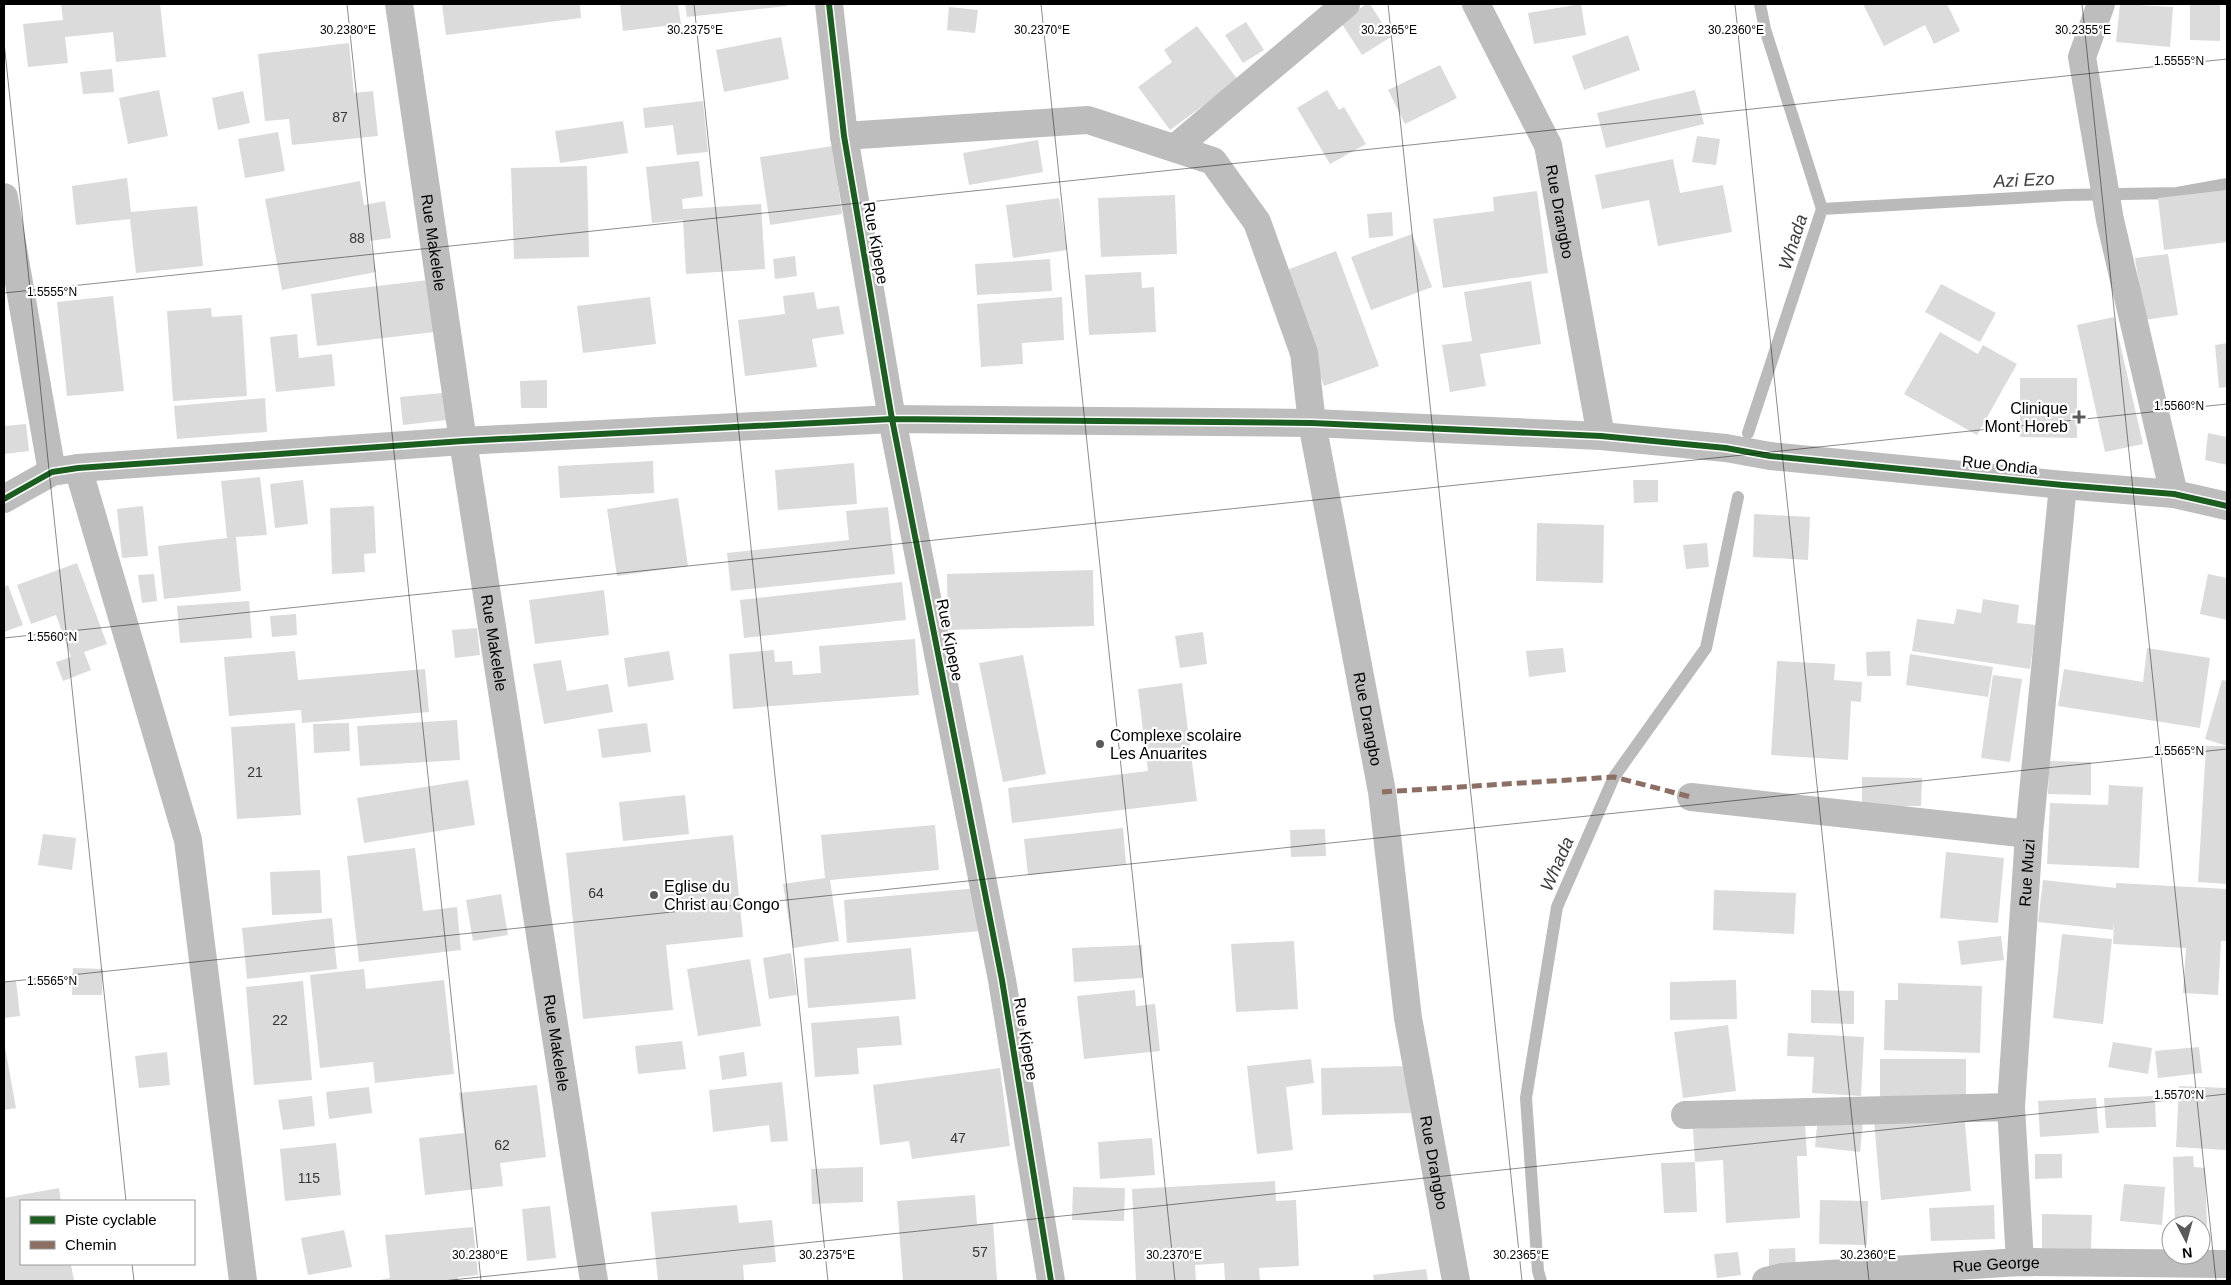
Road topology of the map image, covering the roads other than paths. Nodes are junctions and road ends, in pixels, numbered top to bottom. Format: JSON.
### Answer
{"nodes":[{"id":1,"x":399,"y":4,"type":"edge"},
{"id":2,"x":829,"y":4,"type":"edge"},
{"id":3,"x":1346,"y":4,"type":"edge"},
{"id":4,"x":1476,"y":4,"type":"edge"},
{"id":5,"x":2102,"y":4,"type":"edge"},
{"id":6,"x":844,"y":136,"type":"junction"},
{"id":7,"x":1175,"y":148,"type":"junction"},
{"id":8,"x":4,"y":197,"type":"edge"},
{"id":9,"x":892,"y":419,"type":"junction"},
{"id":10,"x":1312,"y":423,"type":"junction"},
{"id":11,"x":1601,"y":436,"type":"junction"},
{"id":12,"x":463,"y":441,"type":"junction"},
{"id":13,"x":78,"y":468,"type":"junction"},
{"id":14,"x":52,"y":472,"type":"junction"},
{"id":15,"x":2063,"y":485,"type":"junction"},
{"id":16,"x":2174,"y":494,"type":"junction"},
{"id":17,"x":4,"y":498,"type":"edge"},
{"id":18,"x":2227,"y":506,"type":"edge"},
{"id":19,"x":1691,"y":797,"type":"dead end"},
{"id":20,"x":2029,"y":834,"type":"junction"},
{"id":21,"x":2011,"y":1107,"type":"junction"},
{"id":22,"x":1685,"y":1115,"type":"dead end"},
{"id":23,"x":2020,"y":1262,"type":"junction"},
{"id":24,"x":2227,"y":1264,"type":"edge"},
{"id":25,"x":2068,"y":1271,"type":"edge"},
{"id":26,"x":243,"y":1281,"type":"edge"},
{"id":27,"x":594,"y":1281,"type":"edge"},
{"id":28,"x":1051,"y":1281,"type":"edge"},
{"id":29,"x":1456,"y":1281,"type":"edge"},
{"id":30,"x":1766,"y":1281,"type":"edge"}],
"edges":[{"from":1,"to":12,"type":"street","name":"Rue Makelele"},
{"from":2,"to":6,"type":"street","name":"Rue Kipepe"},
{"from":3,"to":7,"type":"street"},
{"from":4,"to":11,"type":"street","name":"Rue Drangbo"},
{"from":5,"to":16,"type":"street"},
{"from":6,"to":7,"type":"street","name":"Rue Drangbo"},
{"from":6,"to":9,"type":"street","name":"Rue Kipepe"},
{"from":7,"to":10,"type":"street","name":"Rue Drangbo"},
{"from":8,"to":14,"type":"street"},
{"from":9,"to":10,"type":"street","name":"Rue Ondia"},
{"from":9,"to":12,"type":"street","name":"Rue Ondia"},
{"from":9,"to":28,"type":"street","name":"Rue Kipepe"},
{"from":10,"to":11,"type":"street","name":"Rue Ondia"},
{"from":10,"to":29,"type":"street","name":"Rue Drangbo"},
{"from":11,"to":15,"type":"street","name":"Rue Ondia"},
{"from":12,"to":13,"type":"street","name":"Rue Ondia"},
{"from":12,"to":27,"type":"street","name":"Rue Makelele"},
{"from":13,"to":14,"type":"street","name":"Rue Ondia"},
{"from":13,"to":26,"type":"street"},
{"from":14,"to":17,"type":"street","name":"Rue Ondia"},
{"from":15,"to":16,"type":"street","name":"Rue Ondia"},
{"from":15,"to":20,"type":"street","name":"Rue Muzi"},
{"from":16,"to":18,"type":"street","name":"Rue Ondia"},
{"from":19,"to":20,"type":"street"},
{"from":20,"to":21,"type":"street","name":"Rue Muzi"},
{"from":21,"to":22,"type":"street"},
{"from":21,"to":23,"type":"street","name":"Rue Muzi"},
{"from":23,"to":25,"type":"street","name":"Rue George"},
{"from":23,"to":30,"type":"street","name":"Rue George"},
{"from":24,"to":25,"type":"street","name":"Rue George"}]}
